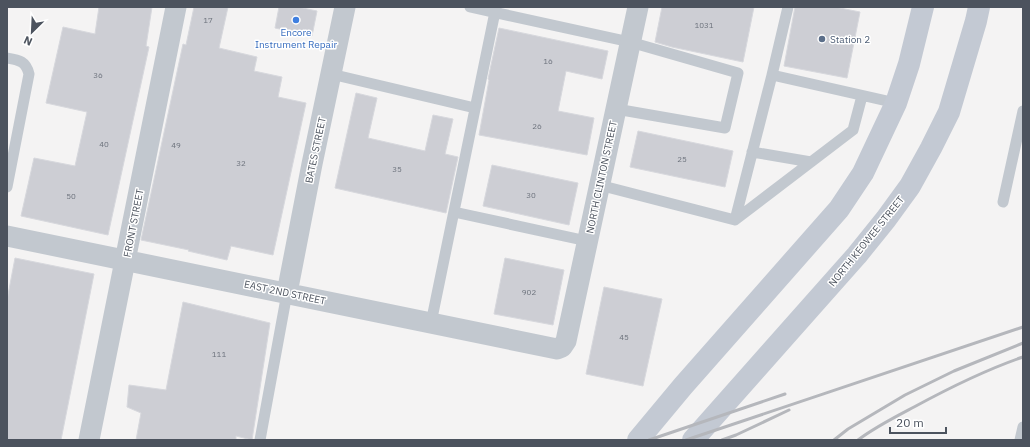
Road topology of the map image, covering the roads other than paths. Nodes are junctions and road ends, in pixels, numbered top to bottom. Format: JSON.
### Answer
{"nodes":[{"id":1,"x":176,"y":7,"type":"edge"},
{"id":2,"x":345,"y":7,"type":"edge"},
{"id":3,"x":470,"y":7,"type":"edge"},
{"id":4,"x":638,"y":7,"type":"edge"},
{"id":5,"x":788,"y":7,"type":"edge"},
{"id":6,"x":923,"y":7,"type":"edge"},
{"id":7,"x":979,"y":7,"type":"edge"},
{"id":8,"x":496,"y":10,"type":"edge"},
{"id":9,"x":630,"y":42,"type":"junction"},
{"id":10,"x":7,"y":58,"type":"edge"},
{"id":11,"x":331,"y":74,"type":"junction"},
{"id":12,"x":772,"y":75,"type":"junction"},
{"id":13,"x":862,"y":96,"type":"junction"},
{"id":14,"x":896,"y":103,"type":"junction"},
{"id":15,"x":476,"y":108,"type":"junction"},
{"id":16,"x":616,"y":109,"type":"junction"},
{"id":17,"x":1023,"y":111,"type":"edge"},
{"id":18,"x":752,"y":152,"type":"junction"},
{"id":19,"x":811,"y":162,"type":"junction"},
{"id":20,"x":599,"y":185,"type":"junction"},
{"id":21,"x":7,"y":187,"type":"edge"},
{"id":22,"x":1003,"y":202,"type":"dead end"},
{"id":23,"x":454,"y":212,"type":"junction"},
{"id":24,"x":735,"y":220,"type":"junction"},
{"id":25,"x":7,"y":236,"type":"edge"},
{"id":26,"x":587,"y":240,"type":"junction"},
{"id":27,"x":125,"y":260,"type":"junction"},
{"id":28,"x":287,"y":293,"type":"junction"},
{"id":29,"x":432,"y":323,"type":"junction"},
{"id":30,"x":562,"y":347,"type":"joint"},
{"id":31,"x":1023,"y":426,"type":"edge"},
{"id":32,"x":89,"y":440,"type":"edge"},
{"id":33,"x":260,"y":440,"type":"edge"},
{"id":34,"x":638,"y":440,"type":"edge"},
{"id":35,"x":693,"y":440,"type":"edge"},
{"id":36,"x":1020,"y":440,"type":"edge"}],
"edges":[{"from":1,"to":27,"type":"street","name":"FRONT STREET"},
{"from":2,"to":11,"type":"street","name":"BATES STREET"},
{"from":3,"to":8,"type":"lane"},
{"from":4,"to":9,"type":"street","name":"NORTH CLINTON STREET"},
{"from":5,"to":12,"type":"lane"},
{"from":6,"to":14,"type":"main road"},
{"from":7,"to":35,"type":"main road","name":"NORTH KEOWEE STREET"},
{"from":8,"to":9,"type":"lane"},
{"from":8,"to":15,"type":"lane"},
{"from":9,"to":16,"type":"street","name":"NORTH CLINTON STREET"},
{"from":9,"to":16,"type":"lane"},
{"from":10,"to":21,"type":"lane"},
{"from":11,"to":15,"type":"lane"},
{"from":11,"to":28,"type":"street","name":"BATES STREET"},
{"from":12,"to":13,"type":"lane"},
{"from":12,"to":18,"type":"lane"},
{"from":13,"to":14,"type":"lane"},
{"from":13,"to":19,"type":"lane"},
{"from":14,"to":34,"type":"main road"},
{"from":15,"to":23,"type":"lane"},
{"from":16,"to":20,"type":"street","name":"NORTH CLINTON STREET"},
{"from":17,"to":22,"type":"lane"},
{"from":18,"to":19,"type":"lane"},
{"from":18,"to":24,"type":"lane"},
{"from":19,"to":24,"type":"lane"},
{"from":20,"to":24,"type":"lane"},
{"from":20,"to":26,"type":"street","name":"NORTH CLINTON STREET"},
{"from":23,"to":26,"type":"lane"},
{"from":23,"to":29,"type":"lane"},
{"from":25,"to":27,"type":"street","name":"EAST 2ND STREET"},
{"from":26,"to":30,"type":"street","name":"NORTH CLINTON STREET"},
{"from":27,"to":28,"type":"street","name":"EAST 2ND STREET"},
{"from":27,"to":32,"type":"street","name":"FRONT STREET"},
{"from":28,"to":29,"type":"street","name":"EAST 2ND STREET"},
{"from":28,"to":33,"type":"lane"},
{"from":29,"to":30,"type":"street","name":"EAST 2ND STREET"},
{"from":31,"to":36,"type":"lane"}]}
